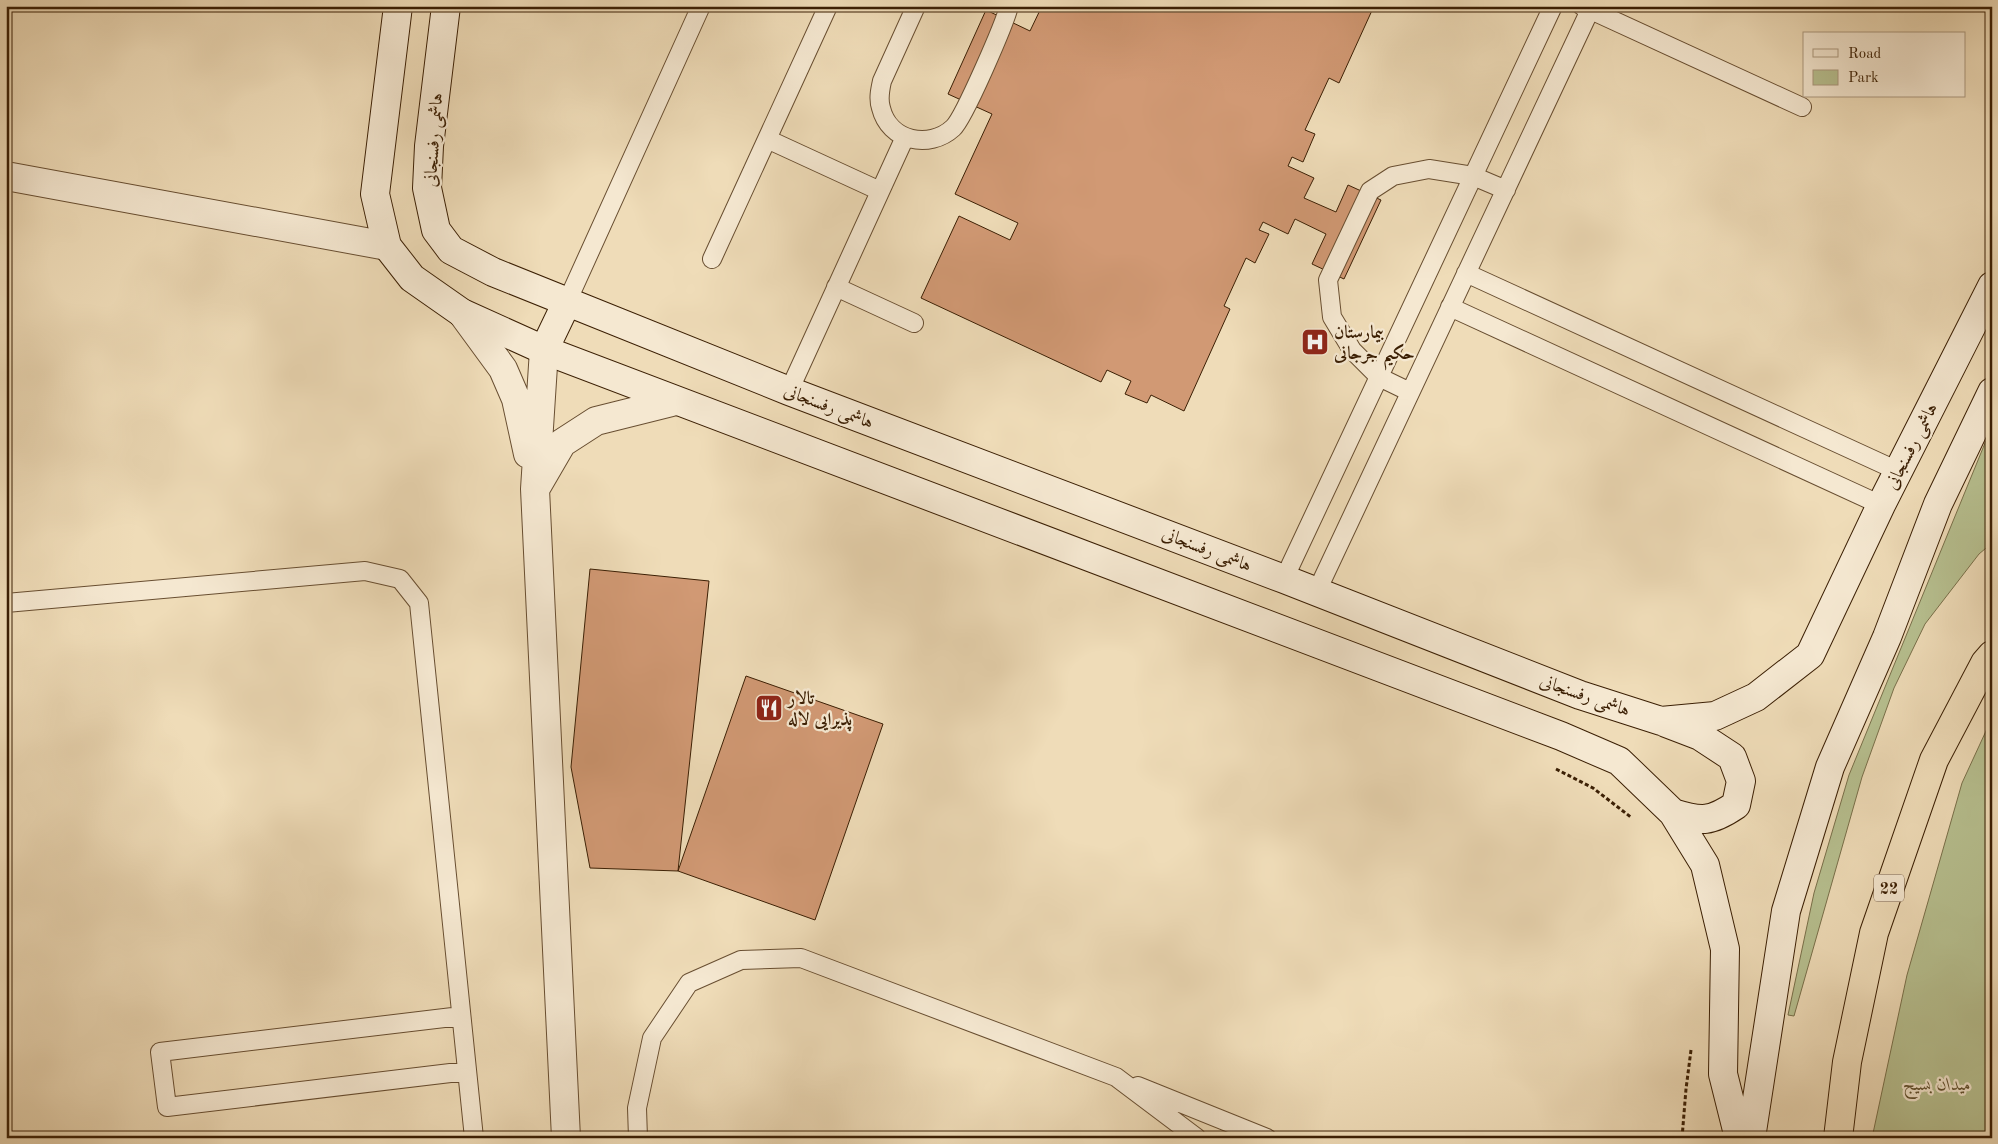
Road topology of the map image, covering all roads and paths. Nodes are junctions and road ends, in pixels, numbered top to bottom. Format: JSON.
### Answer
{"nodes":[{"id":1,"x":398,"y":6,"type":"edge"},
{"id":2,"x":446,"y":6,"type":"edge"},
{"id":3,"x":701,"y":6,"type":"edge"},
{"id":4,"x":828,"y":6,"type":"edge"},
{"id":5,"x":916,"y":6,"type":"edge"},
{"id":6,"x":1009,"y":6,"type":"edge"},
{"id":7,"x":1553,"y":6,"type":"edge"},
{"id":8,"x":1586,"y":8,"type":"edge"},
{"id":9,"x":1802,"y":107,"type":"dead end"},
{"id":10,"x":905,"y":137,"type":"junction"},
{"id":11,"x":767,"y":139,"type":"junction"},
{"id":12,"x":6,"y":176,"type":"edge"},
{"id":13,"x":1473,"y":176,"type":"junction"},
{"id":14,"x":1506,"y":190,"type":"junction"},
{"id":15,"x":880,"y":191,"type":"junction"},
{"id":16,"x":387,"y":246,"type":"junction"},
{"id":17,"x":712,"y":259,"type":"dead end"},
{"id":18,"x":1466,"y":273,"type":"junction"},
{"id":19,"x":1992,"y":286,"type":"edge"},
{"id":20,"x":836,"y":287,"type":"junction"},
{"id":21,"x":567,"y":302,"type":"junction"},
{"id":22,"x":1450,"y":307,"type":"junction"},
{"id":23,"x":462,"y":313,"type":"junction"},
{"id":24,"x":914,"y":323,"type":"dead end"},
{"id":25,"x":544,"y":350,"type":"junction"},
{"id":26,"x":1379,"y":377,"type":"junction"},
{"id":27,"x":788,"y":391,"type":"junction"},
{"id":28,"x":1410,"y":392,"type":"junction"},
{"id":29,"x":1992,"y":392,"type":"edge"},
{"id":30,"x":676,"y":401,"type":"junction"},
{"id":31,"x":1898,"y":471,"type":"junction"},
{"id":32,"x":535,"y":490,"type":"junction"},
{"id":33,"x":1881,"y":505,"type":"junction"},
{"id":34,"x":1284,"y":578,"type":"junction"},
{"id":35,"x":1316,"y":591,"type":"junction"},
{"id":36,"x":6,"y":603,"type":"edge"},
{"id":37,"x":1992,"y":655,"type":"edge"},
{"id":38,"x":1662,"y":721,"type":"junction"},
{"id":39,"x":1550,"y":766,"type":"dead end"},
{"id":40,"x":1673,"y":813,"type":"junction"},
{"id":41,"x":1636,"y":821,"type":"dead end"},
{"id":42,"x":461,"y":1016,"type":"junction"},
{"id":43,"x":1692,"y":1040,"type":"dead end"},
{"id":44,"x":1847,"y":1062,"type":"junction"},
{"id":45,"x":467,"y":1072,"type":"junction"},
{"id":46,"x":1116,"y":1077,"type":"junction"},
{"id":47,"x":474,"y":1138,"type":"edge"},
{"id":48,"x":566,"y":1138,"type":"edge"},
{"id":49,"x":638,"y":1138,"type":"edge"},
{"id":50,"x":1197,"y":1138,"type":"edge"},
{"id":51,"x":1267,"y":1138,"type":"edge"},
{"id":52,"x":1682,"y":1138,"type":"edge"},
{"id":53,"x":1739,"y":1138,"type":"edge"},
{"id":54,"x":1750,"y":1138,"type":"edge"},
{"id":55,"x":1828,"y":1138,"type":"edge"},
{"id":56,"x":1838,"y":1138,"type":"edge"}],
"edges":[{"from":1,"to":16,"type":"main road"},
{"from":2,"to":21,"type":"main road","name":"هاشمی رفسنجانی"},
{"from":3,"to":21,"type":"lane"},
{"from":4,"to":11,"type":"lane"},
{"from":5,"to":10,"type":"lane"},
{"from":6,"to":10,"type":"lane"},
{"from":7,"to":13,"type":"lane"},
{"from":8,"to":9,"type":"lane"},
{"from":8,"to":14,"type":"lane"},
{"from":10,"to":15,"type":"lane"},
{"from":11,"to":15,"type":"lane"},
{"from":11,"to":17,"type":"lane"},
{"from":12,"to":16,"type":"main road"},
{"from":13,"to":14,"type":"lane"},
{"from":13,"to":26,"type":"lane"},
{"from":13,"to":26,"type":"lane"},
{"from":14,"to":18,"type":"lane"},
{"from":15,"to":20,"type":"lane"},
{"from":16,"to":23,"type":"main road"},
{"from":18,"to":22,"type":"lane"},
{"from":18,"to":31,"type":"lane"},
{"from":19,"to":31,"type":"main road","name":"هاشمی رفسنجانی"},
{"from":20,"to":24,"type":"lane"},
{"from":20,"to":27,"type":"lane"},
{"from":21,"to":25,"type":"main road"},
{"from":21,"to":27,"type":"main road","name":"هاشمی رفسنجانی"},
{"from":22,"to":28,"type":"lane"},
{"from":22,"to":33,"type":"lane"},
{"from":23,"to":25,"type":"main road"},
{"from":23,"to":32,"type":"main road"},
{"from":25,"to":30,"type":"main road"},
{"from":25,"to":32,"type":"main road"},
{"from":26,"to":28,"type":"lane"},
{"from":26,"to":34,"type":"lane"},
{"from":27,"to":34,"type":"main road","name":"هاشمی رفسنجانی"},
{"from":28,"to":35,"type":"lane"},
{"from":29,"to":54,"type":"main road"},
{"from":30,"to":32,"type":"main road"},
{"from":30,"to":40,"type":"main road"},
{"from":31,"to":33,"type":"main road","name":"هاشمی رفسنجانی"},
{"from":32,"to":48,"type":"main road"},
{"from":33,"to":38,"type":"main road","name":"هاشمی رفسنجانی"},
{"from":34,"to":35,"type":"main road","name":"هاشمی رفسنجانی"},
{"from":35,"to":38,"type":"main road","name":"هاشمی رفسنجانی"},
{"from":36,"to":42,"type":"lane"},
{"from":37,"to":44,"type":"highway","number":"22"},
{"from":38,"to":40,"type":"main road"},
{"from":39,"to":41,"type":"path"},
{"from":40,"to":53,"type":"main road"},
{"from":42,"to":45,"type":"lane"},
{"from":42,"to":45,"type":"lane"},
{"from":43,"to":52,"type":"path"},
{"from":44,"to":55,"type":"highway","number":"22"},
{"from":44,"to":56,"type":"highway","number":"22"},
{"from":45,"to":47,"type":"lane"},
{"from":46,"to":49,"type":"lane"},
{"from":46,"to":50,"type":"lane"},
{"from":46,"to":51,"type":"lane"}]}
